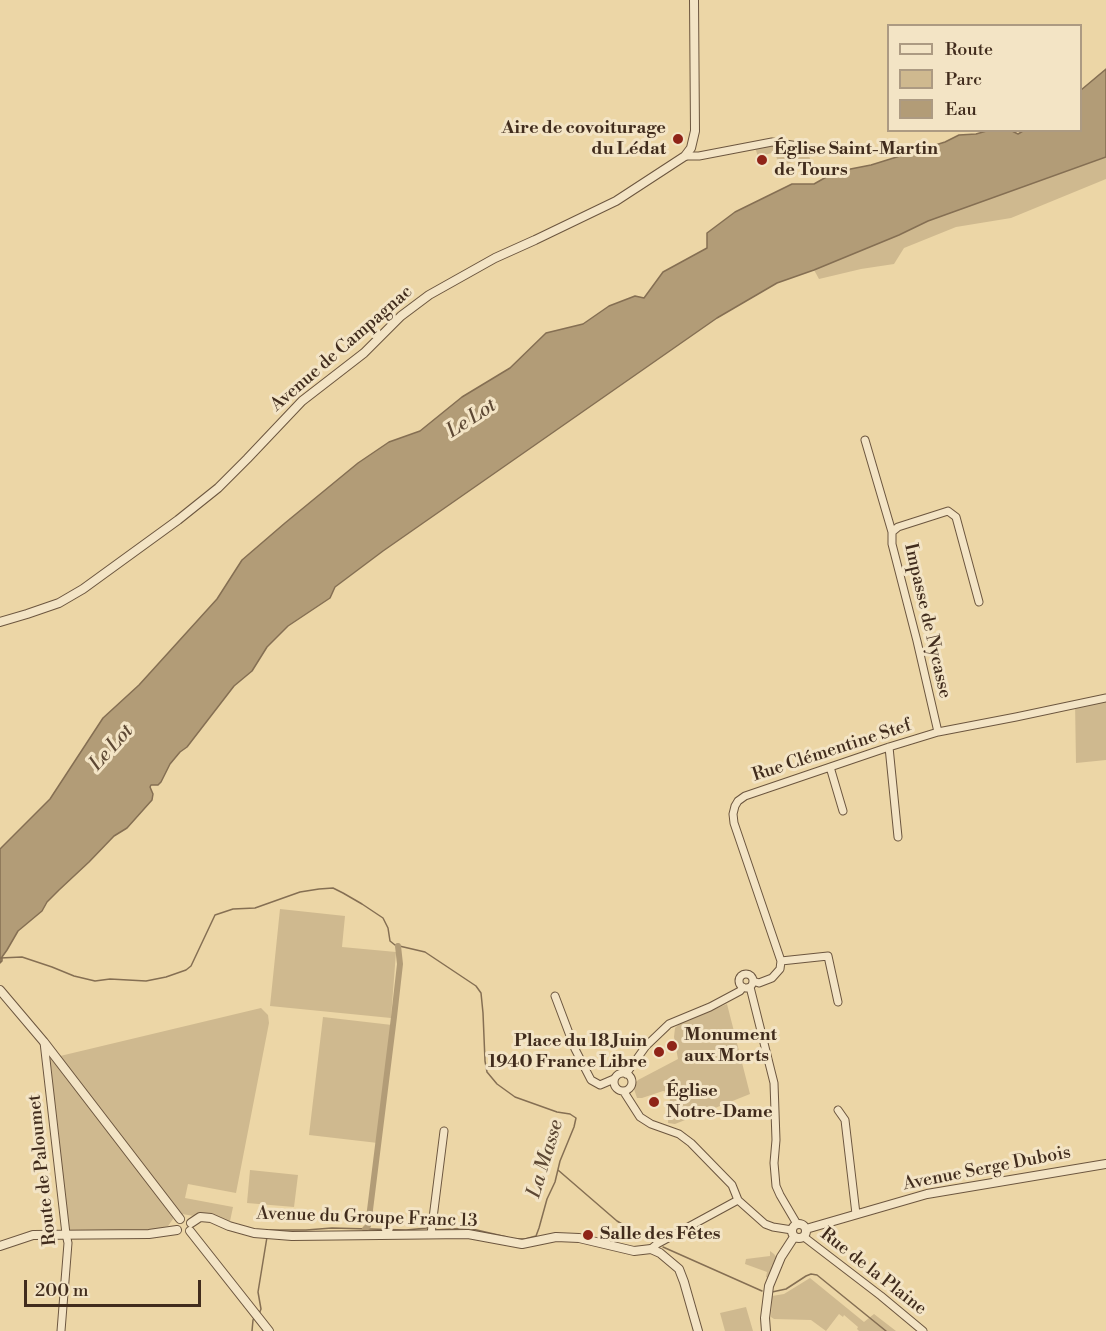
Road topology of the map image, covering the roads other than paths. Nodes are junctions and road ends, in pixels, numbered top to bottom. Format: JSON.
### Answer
{"nodes":[{"id":1,"x":694,"y":0,"type":"edge"},
{"id":2,"x":805,"y":147,"type":"dead end"},
{"id":3,"x":685,"y":156,"type":"junction"},
{"id":4,"x":865,"y":440,"type":"dead end"},
{"id":5,"x":892,"y":532,"type":"junction"},
{"id":6,"x":979,"y":602,"type":"dead end"},
{"id":7,"x":0,"y":622,"type":"edge"},
{"id":8,"x":1106,"y":698,"type":"edge"},
{"id":9,"x":938,"y":732,"type":"junction"},
{"id":10,"x":889,"y":747,"type":"junction"},
{"id":11,"x":830,"y":767,"type":"junction"},
{"id":12,"x":843,"y":811,"type":"dead end"},
{"id":13,"x":898,"y":837,"type":"dead end"},
{"id":14,"x":781,"y":961,"type":"junction"},
{"id":15,"x":748,"y":985,"type":"junction"},
{"id":16,"x":0,"y":990,"type":"edge"},
{"id":17,"x":555,"y":996,"type":"dead end"},
{"id":18,"x":838,"y":1002,"type":"dead end"},
{"id":19,"x":44,"y":1042,"type":"junction"},
{"id":20,"x":627,"y":1074,"type":"junction"},
{"id":21,"x":614,"y":1079,"type":"junction"},
{"id":22,"x":624,"y":1092,"type":"junction"},
{"id":23,"x":838,"y":1110,"type":"dead end"},
{"id":24,"x":444,"y":1131,"type":"dead end"},
{"id":25,"x":1106,"y":1164,"type":"edge"},
{"id":26,"x":738,"y":1200,"type":"junction"},
{"id":27,"x":856,"y":1214,"type":"junction"},
{"id":28,"x":180,"y":1219,"type":"junction"},
{"id":29,"x":190,"y":1227,"type":"junction"},
{"id":30,"x":177,"y":1230,"type":"junction"},
{"id":31,"x":431,"y":1230,"type":"junction"},
{"id":32,"x":799,"y":1231,"type":"junction"},
{"id":33,"x":66,"y":1234,"type":"junction"},
{"id":34,"x":0,"y":1246,"type":"edge"},
{"id":35,"x":651,"y":1249,"type":"junction"},
{"id":36,"x":61,"y":1331,"type":"edge"},
{"id":37,"x":269,"y":1331,"type":"edge"},
{"id":38,"x":698,"y":1331,"type":"edge"},
{"id":39,"x":766,"y":1331,"type":"edge"},
{"id":40,"x":923,"y":1331,"type":"edge"}],
"edges":[{"from":1,"to":3,"type":"street"},
{"from":2,"to":3,"type":"street"},
{"from":3,"to":7,"type":"street","name":"Avenue de Campagnac"},
{"from":4,"to":5,"type":"street"},
{"from":5,"to":6,"type":"street","name":"Impasse de Nycasse"},
{"from":5,"to":9,"type":"street","name":"Impasse de Nycasse"},
{"from":8,"to":9,"type":"street","name":"Rue Clémentine Stef"},
{"from":9,"to":10,"type":"street","name":"Rue Clémentine Stef"},
{"from":10,"to":11,"type":"street","name":"Rue Clémentine Stef"},
{"from":10,"to":13,"type":"street"},
{"from":11,"to":12,"type":"street"},
{"from":11,"to":14,"type":"street","name":"Rue Clémentine Stef"},
{"from":14,"to":15,"type":"street"},
{"from":14,"to":18,"type":"street"},
{"from":15,"to":20,"type":"street"},
{"from":15,"to":32,"type":"street"},
{"from":16,"to":19,"type":"street"},
{"from":17,"to":21,"type":"street"},
{"from":19,"to":28,"type":"street"},
{"from":19,"to":33,"type":"street","name":"Route de Paloumet"},
{"from":20,"to":21,"type":"street"},
{"from":20,"to":22,"type":"street"},
{"from":21,"to":22,"type":"street"},
{"from":22,"to":26,"type":"street"},
{"from":23,"to":27,"type":"street"},
{"from":24,"to":31,"type":"street"},
{"from":25,"to":27,"type":"street","name":"Avenue Serge Dubois"},
{"from":26,"to":32,"type":"street"},
{"from":26,"to":35,"type":"street"},
{"from":27,"to":32,"type":"street","name":"Avenue Serge Dubois"},
{"from":28,"to":29,"type":"street"},
{"from":28,"to":30,"type":"street"},
{"from":29,"to":30,"type":"street"},
{"from":29,"to":31,"type":"street","name":"Avenue du Groupe Franc 13"},
{"from":29,"to":37,"type":"street"},
{"from":30,"to":33,"type":"street"},
{"from":31,"to":35,"type":"street","name":"Avenue du Groupe Franc 13"},
{"from":32,"to":39,"type":"street"},
{"from":32,"to":40,"type":"street","name":"Rue de la Plaine"},
{"from":33,"to":34,"type":"street"},
{"from":33,"to":36,"type":"street","name":"Route de Paloumet"},
{"from":35,"to":38,"type":"street"}]}
